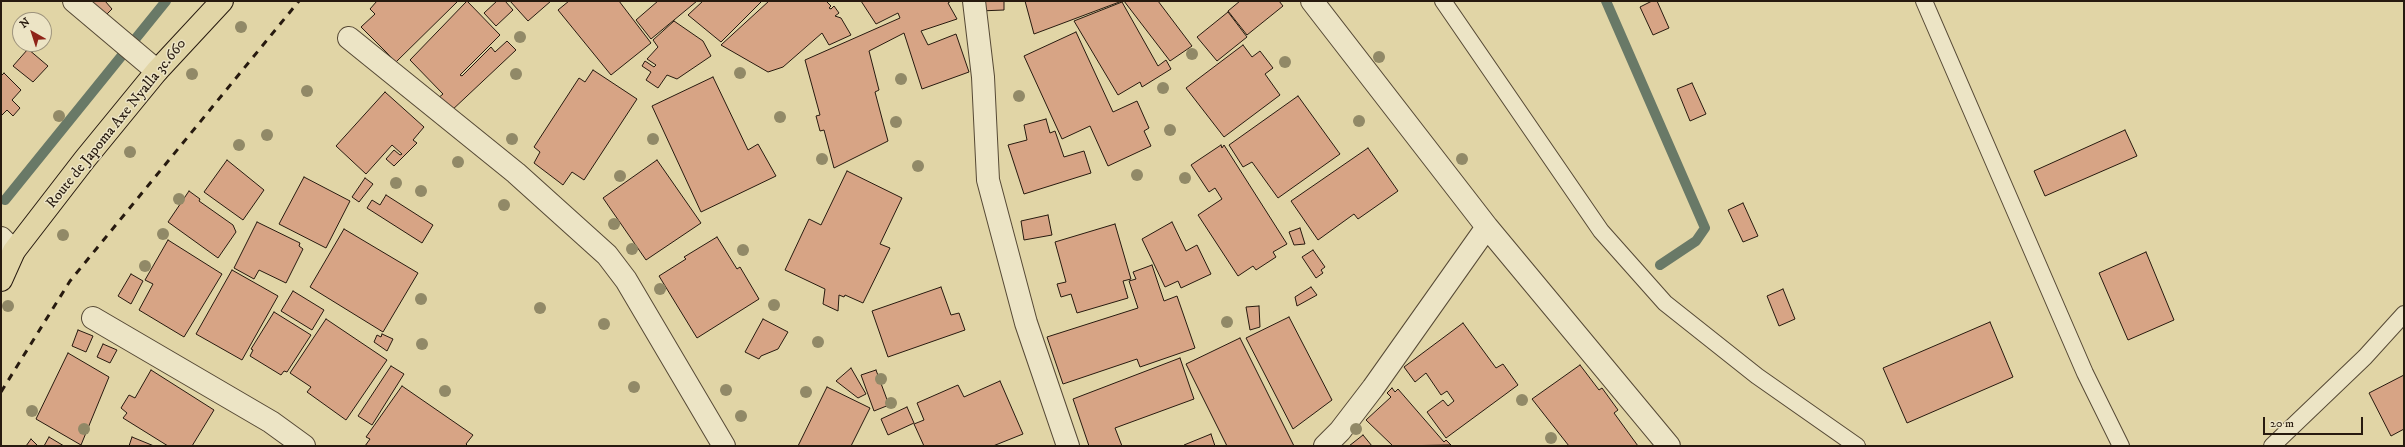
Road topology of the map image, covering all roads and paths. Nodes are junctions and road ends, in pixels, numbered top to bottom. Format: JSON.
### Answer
{"nodes":[{"id":1,"x":74,"y":1,"type":"edge"},
{"id":2,"x":222,"y":1,"type":"edge"},
{"id":3,"x":974,"y":1,"type":"edge"},
{"id":4,"x":1312,"y":1,"type":"edge"},
{"id":5,"x":1443,"y":1,"type":"edge"},
{"id":6,"x":1924,"y":1,"type":"edge"},
{"id":7,"x":349,"y":38,"type":"dead end"},
{"id":8,"x":157,"y":71,"type":"junction"},
{"id":9,"x":1487,"y":227,"type":"junction"},
{"id":10,"x":8,"y":244,"type":"edge"},
{"id":11,"x":1,"y":280,"type":"edge"},
{"id":12,"x":2404,"y":314,"type":"edge"},
{"id":13,"x":93,"y":318,"type":"dead end"},
{"id":14,"x":304,"y":446,"type":"edge"},
{"id":15,"x":724,"y":446,"type":"edge"},
{"id":16,"x":1068,"y":446,"type":"edge"},
{"id":17,"x":1325,"y":446,"type":"edge"},
{"id":18,"x":1669,"y":446,"type":"edge"},
{"id":19,"x":1857,"y":446,"type":"edge"},
{"id":20,"x":2121,"y":446,"type":"edge"},
{"id":21,"x":2272,"y":446,"type":"edge"}],
"edges":[{"from":1,"to":8,"type":"street"},
{"from":2,"to":8,"type":"main road","name":"Route de Japoma Axe Nyalla 3c.660"},
{"from":3,"to":16,"type":"street"},
{"from":4,"to":9,"type":"street"},
{"from":5,"to":19,"type":"lane"},
{"from":6,"to":20,"type":"lane"},
{"from":7,"to":15,"type":"street"},
{"from":8,"to":10,"type":"main road","name":"Route de Japoma Axe Nyalla 3c.660"},
{"from":9,"to":17,"type":"street"},
{"from":9,"to":18,"type":"street"},
{"from":10,"to":11,"type":"main road","name":"Route de Japoma Axe Nyalla 3c.660"},
{"from":12,"to":21,"type":"lane"},
{"from":13,"to":14,"type":"street"}]}
